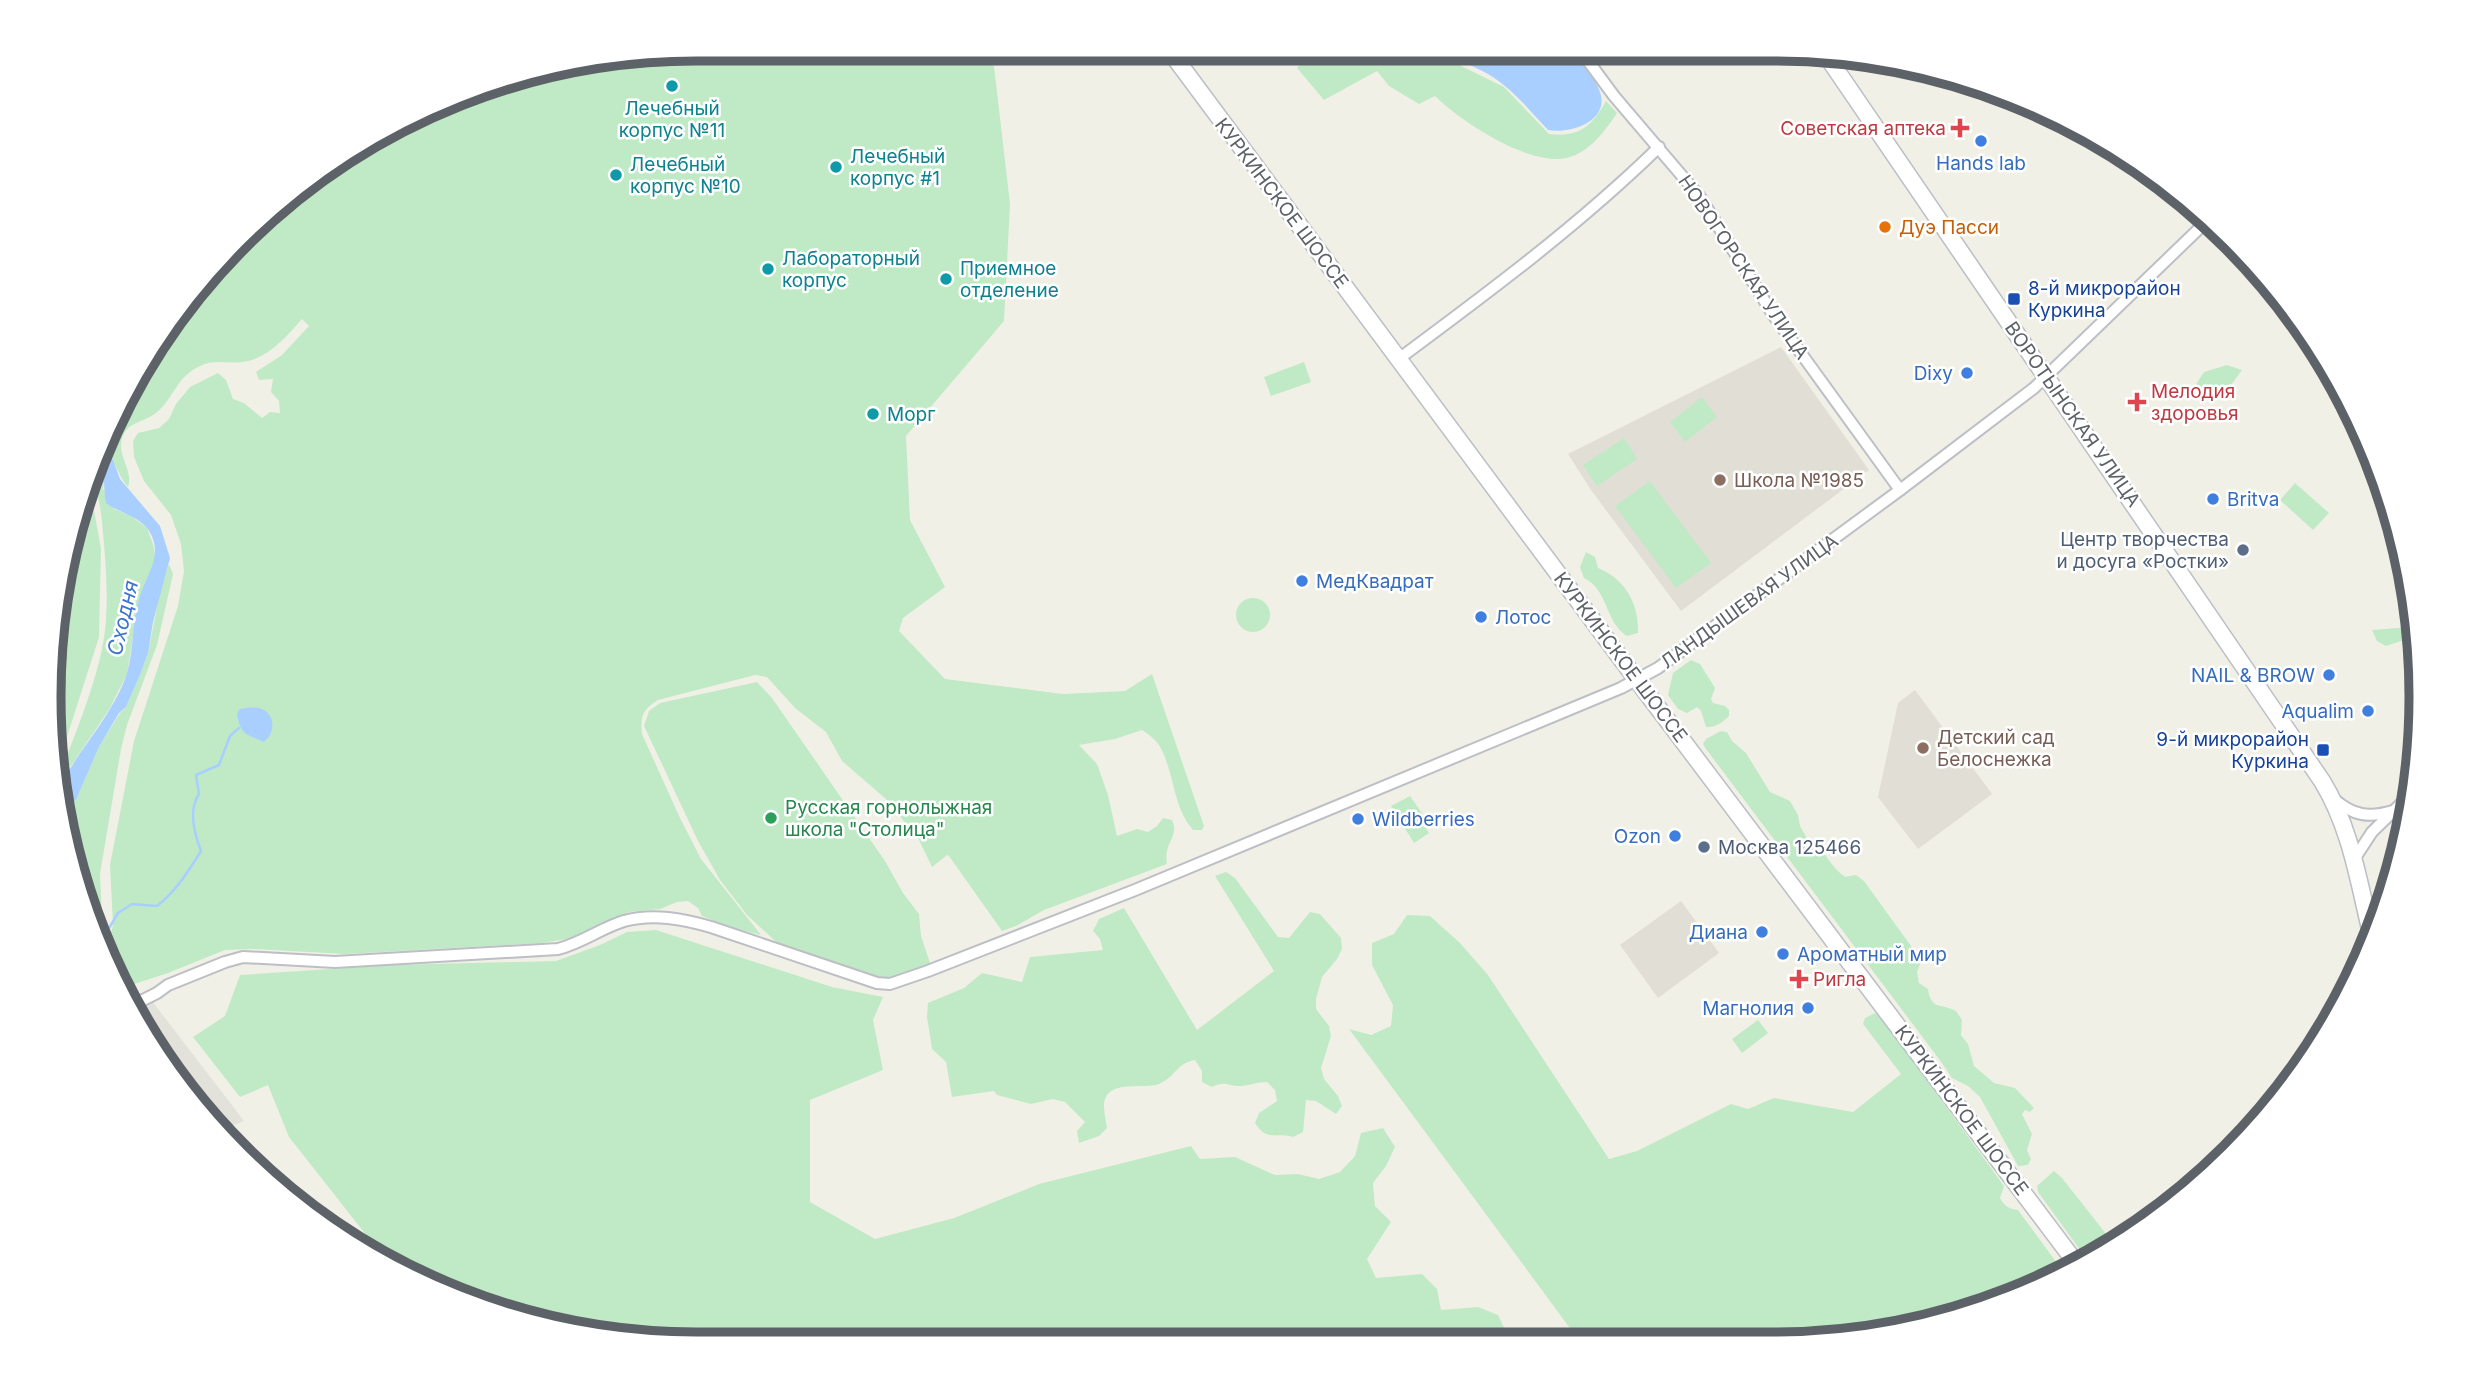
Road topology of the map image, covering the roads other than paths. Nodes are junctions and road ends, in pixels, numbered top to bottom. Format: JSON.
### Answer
{"nodes":[{"id":1,"x":1177,"y":61,"type":"edge"},
{"id":2,"x":1588,"y":61,"type":"edge"},
{"id":3,"x":1833,"y":65,"type":"edge"},
{"id":4,"x":1659,"y":147,"type":"junction"},
{"id":5,"x":2201,"y":227,"type":"edge"},
{"id":6,"x":1400,"y":358,"type":"junction"},
{"id":7,"x":2045,"y":375,"type":"junction"},
{"id":8,"x":1900,"y":490,"type":"junction"},
{"id":9,"x":1637,"y":680,"type":"junction"},
{"id":10,"x":2330,"y":795,"type":"junction"},
{"id":11,"x":2399,"y":806,"type":"edge"},
{"id":12,"x":2395,"y":810,"type":"junction"},
{"id":13,"x":2353,"y":861,"type":"junction"},
{"id":14,"x":2368,"y":920,"type":"edge"},
{"id":15,"x":140,"y":1002,"type":"edge"},
{"id":16,"x":2071,"y":1257,"type":"edge"}],
"edges":[{"from":1,"to":6,"type":"main road","name":"КУРКИНСКОЕ ШОССЕ"},
{"from":2,"to":4,"type":"street","name":"НОВОГОРСКАЯ УЛИЦА"},
{"from":3,"to":7,"type":"main road","name":"ВОРОТЫНСКАЯ УЛИЦА"},
{"from":4,"to":6,"type":"street"},
{"from":4,"to":8,"type":"street","name":"НОВОГОРСКАЯ УЛИЦА"},
{"from":5,"to":7,"type":"street","name":"ЛАНДЫШЕВАЯ УЛИЦА"},
{"from":6,"to":9,"type":"main road","name":"КУРКИНСКОЕ ШОССЕ"},
{"from":7,"to":8,"type":"street","name":"ЛАНДЫШЕВАЯ УЛИЦА"},
{"from":7,"to":10,"type":"main road","name":"ВОРОТЫНСКАЯ УЛИЦА"},
{"from":8,"to":9,"type":"street","name":"ЛАНДЫШЕВАЯ УЛИЦА"},
{"from":9,"to":15,"type":"street","name":"ЛАНДЫШЕВАЯ УЛИЦА"},
{"from":9,"to":16,"type":"main road","name":"КУРКИНСКОЕ ШОССЕ"},
{"from":10,"to":12,"type":"street"},
{"from":10,"to":13,"type":"main road","name":"ВОРОТЫНСКАЯ УЛИЦА"},
{"from":11,"to":12,"type":"street"},
{"from":12,"to":13,"type":"street"},
{"from":13,"to":14,"type":"main road","name":"ВОРОТЫНСКАЯ УЛИЦА"}]}
